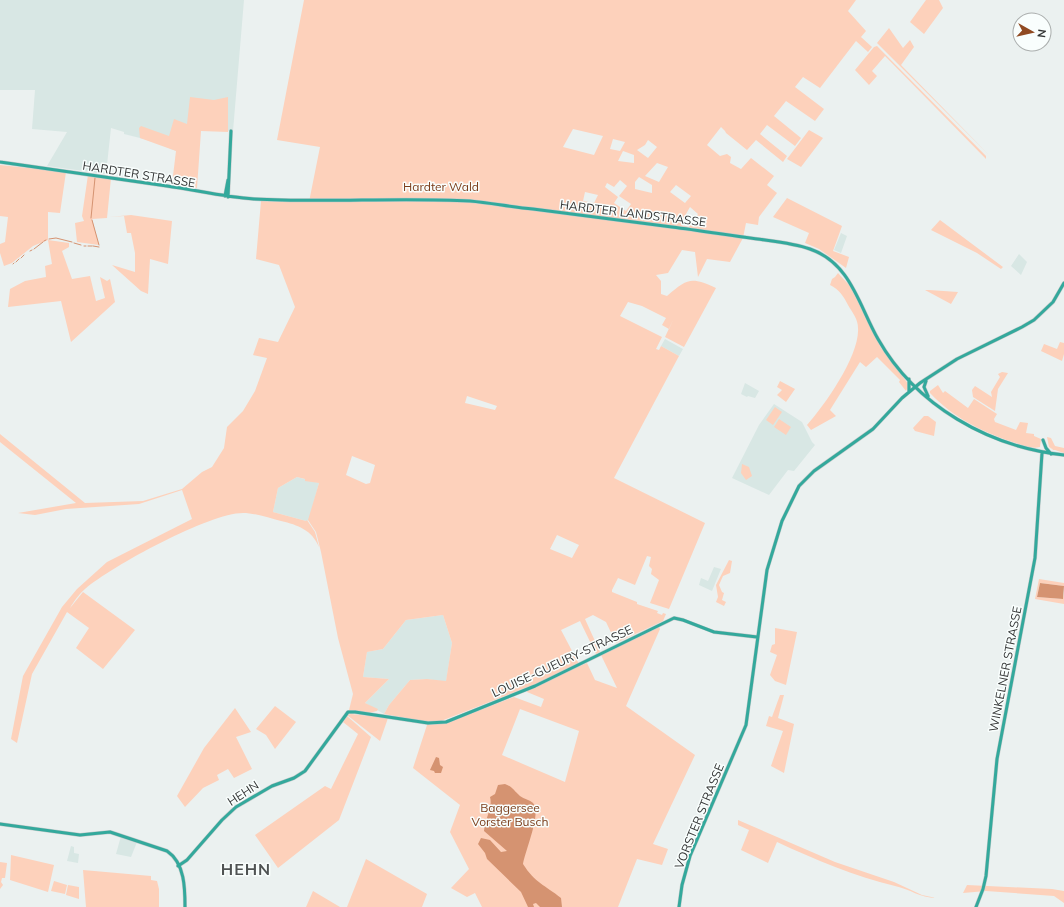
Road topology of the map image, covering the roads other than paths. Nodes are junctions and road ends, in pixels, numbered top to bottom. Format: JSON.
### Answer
{"nodes":[{"id":1,"x":231,"y":131,"type":"dead end"},
{"id":2,"x":0,"y":162,"type":"edge"},
{"id":3,"x":229,"y":174,"type":"junction"},
{"id":4,"x":229,"y":190,"type":"junction"},
{"id":5,"x":226,"y":197,"type":"junction"},
{"id":6,"x":239,"y":198,"type":"junction"},
{"id":7,"x":275,"y":200,"type":"joint"},
{"id":8,"x":1064,"y":283,"type":"edge"},
{"id":9,"x":909,"y":379,"type":"junction"},
{"id":10,"x":926,"y":379,"type":"junction"},
{"id":11,"x":916,"y":386,"type":"junction"},
{"id":12,"x":909,"y":392,"type":"junction"},
{"id":13,"x":928,"y":398,"type":"junction"},
{"id":14,"x":1043,"y":440,"type":"dead end"},
{"id":15,"x":1042,"y":453,"type":"junction"},
{"id":16,"x":1051,"y":454,"type":"junction"},
{"id":17,"x":1064,"y":455,"type":"edge"},
{"id":18,"x":757,"y":637,"type":"junction"},
{"id":19,"x":348,"y":712,"type":"joint"},
{"id":20,"x":0,"y":824,"type":"edge"},
{"id":21,"x":178,"y":866,"type":"junction"},
{"id":22,"x":185,"y":907,"type":"edge"},
{"id":23,"x":679,"y":907,"type":"edge"},
{"id":24,"x":976,"y":907,"type":"edge"}],
"edges":[{"from":1,"to":3,"type":"main road"},
{"from":2,"to":5,"type":"main road","name":"HARDTER STRASSE"},
{"from":3,"to":4,"type":"main road"},
{"from":3,"to":5,"type":"main road"},
{"from":4,"to":5,"type":"main road"},
{"from":4,"to":6,"type":"main road"},
{"from":5,"to":6,"type":"main road","name":"HARDTER STRASSE"},
{"from":6,"to":7,"type":"main road","name":"HARDTER STRASSE"},
{"from":7,"to":9,"type":"main road","name":"HARDTER LANDSTRASSE"},
{"from":8,"to":10,"type":"main road"},
{"from":9,"to":11,"type":"main road","name":"HARDTER LANDSTRASSE"},
{"from":9,"to":12,"type":"main road"},
{"from":10,"to":11,"type":"main road"},
{"from":10,"to":13,"type":"main road"},
{"from":11,"to":12,"type":"main road"},
{"from":11,"to":13,"type":"main road","name":"HARDTER LANDSTRASSE"},
{"from":12,"to":18,"type":"main road","name":"VORSTER STRASSE"},
{"from":13,"to":15,"type":"main road","name":"HARDTER LANDSTRASSE"},
{"from":14,"to":16,"type":"main road"},
{"from":15,"to":16,"type":"main road","name":"HARDTER LANDSTRASSE"},
{"from":15,"to":24,"type":"main road","name":"WINKELNER STRASSE"},
{"from":16,"to":17,"type":"main road","name":"HARDTER LANDSTRASSE"},
{"from":18,"to":19,"type":"main road","name":"LOUISE-GUEURY-STRASSE"},
{"from":18,"to":23,"type":"main road","name":"VORSTER STRASSE"},
{"from":19,"to":21,"type":"main road","name":"HEHN"},
{"from":20,"to":21,"type":"main road"},
{"from":21,"to":22,"type":"main road"}]}
